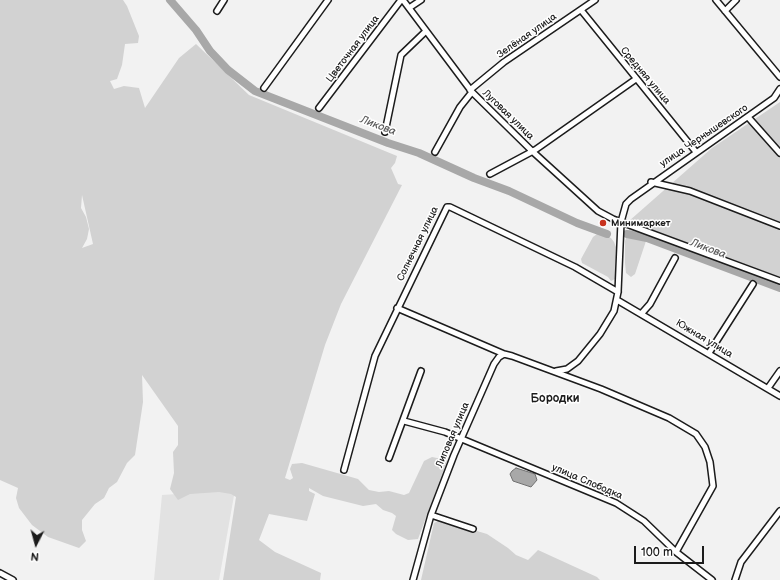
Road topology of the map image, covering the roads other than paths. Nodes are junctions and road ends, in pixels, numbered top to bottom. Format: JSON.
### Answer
{"nodes":[{"id":1,"x":224,"y":0,"type":"edge"},
{"id":2,"x":328,"y":0,"type":"edge"},
{"id":3,"x":402,"y":0,"type":"edge"},
{"id":4,"x":421,"y":0,"type":"edge"},
{"id":5,"x":595,"y":0,"type":"edge"},
{"id":6,"x":716,"y":0,"type":"edge"},
{"id":7,"x":736,"y":0,"type":"edge"},
{"id":8,"x":409,"y":8,"type":"junction"},
{"id":9,"x":581,"y":10,"type":"junction"},
{"id":10,"x":217,"y":11,"type":"dead end"},
{"id":11,"x":725,"y":11,"type":"junction"},
{"id":12,"x":426,"y":31,"type":"junction"},
{"id":13,"x":780,"y":77,"type":"edge"},
{"id":14,"x":636,"y":79,"type":"junction"},
{"id":15,"x":264,"y":88,"type":"dead end"},
{"id":16,"x":780,"y":90,"type":"edge"},
{"id":17,"x":471,"y":91,"type":"junction"},
{"id":18,"x":319,"y":108,"type":"dead end"},
{"id":19,"x":748,"y":117,"type":"junction"},
{"id":20,"x":385,"y":132,"type":"dead end"},
{"id":21,"x":532,"y":151,"type":"junction"},
{"id":22,"x":435,"y":152,"type":"dead end"},
{"id":23,"x":696,"y":152,"type":"junction"},
{"id":24,"x":780,"y":153,"type":"edge"},
{"id":25,"x":490,"y":174,"type":"dead end"},
{"id":26,"x":651,"y":182,"type":"junction"},
{"id":27,"x":621,"y":222,"type":"junction"},
{"id":28,"x":780,"y":226,"type":"edge"},
{"id":29,"x":675,"y":258,"type":"dead end"},
{"id":30,"x":780,"y":281,"type":"edge"},
{"id":31,"x":753,"y":284,"type":"dead end"},
{"id":32,"x":618,"y":292,"type":"junction"},
{"id":33,"x":617,"y":299,"type":"junction"},
{"id":34,"x":397,"y":308,"type":"junction"},
{"id":35,"x":642,"y":313,"type":"junction"},
{"id":36,"x":709,"y":353,"type":"junction"},
{"id":37,"x":504,"y":354,"type":"junction"},
{"id":38,"x":421,"y":371,"type":"dead end"},
{"id":39,"x":555,"y":371,"type":"junction"},
{"id":40,"x":780,"y":371,"type":"edge"},
{"id":41,"x":768,"y":388,"type":"junction"},
{"id":42,"x":780,"y":396,"type":"edge"},
{"id":43,"x":404,"y":421,"type":"junction"},
{"id":44,"x":460,"y":439,"type":"junction"},
{"id":45,"x":389,"y":458,"type":"dead end"},
{"id":46,"x":344,"y":470,"type":"dead end"},
{"id":47,"x":780,"y":511,"type":"edge"},
{"id":48,"x":431,"y":515,"type":"junction"},
{"id":49,"x":472,"y":529,"type":"dead end"},
{"id":50,"x":676,"y":552,"type":"junction"},
{"id":51,"x":0,"y":572,"type":"edge"},
{"id":52,"x":13,"y":580,"type":"edge"},
{"id":53,"x":413,"y":580,"type":"edge"},
{"id":54,"x":712,"y":580,"type":"edge"},
{"id":55,"x":735,"y":580,"type":"edge"}],
"edges":[{"from":1,"to":10,"type":"street"},
{"from":2,"to":15,"type":"street"},
{"from":3,"to":8,"type":"street","name":"Луговая улица"},
{"from":3,"to":18,"type":"street","name":"Цветочная улица"},
{"from":4,"to":8,"type":"street"},
{"from":5,"to":9,"type":"street","name":"Зелёная улица"},
{"from":6,"to":11,"type":"street"},
{"from":7,"to":11,"type":"street"},
{"from":8,"to":12,"type":"street","name":"Луговая улица"},
{"from":9,"to":14,"type":"street","name":"Средняя улица"},
{"from":9,"to":17,"type":"street","name":"Зелёная улица"},
{"from":11,"to":13,"type":"street"},
{"from":12,"to":17,"type":"street","name":"Луговая улица"},
{"from":12,"to":20,"type":"street"},
{"from":14,"to":21,"type":"street"},
{"from":14,"to":23,"type":"street","name":"Средняя улица"},
{"from":16,"to":19,"type":"street","name":"улица Чернышевского"},
{"from":17,"to":21,"type":"street","name":"Луговая улица"},
{"from":17,"to":22,"type":"street","name":"Зелёная улица"},
{"from":19,"to":23,"type":"street","name":"улица Чернышевского"},
{"from":19,"to":24,"type":"street"},
{"from":21,"to":25,"type":"street"},
{"from":21,"to":27,"type":"street","name":"Луговая улица"},
{"from":23,"to":26,"type":"street","name":"улица Чернышевского"},
{"from":26,"to":27,"type":"street","name":"улица Чернышевского"},
{"from":26,"to":28,"type":"street"},
{"from":27,"to":30,"type":"street","name":"Луговая улица"},
{"from":27,"to":32,"type":"street","name":"улица Чернышевского"},
{"from":29,"to":35,"type":"street"},
{"from":31,"to":36,"type":"street"},
{"from":32,"to":33,"type":"street","name":"улица Чернышевского"},
{"from":32,"to":34,"type":"street","name":"Солнечная улица"},
{"from":33,"to":35,"type":"street","name":"Южная улица"},
{"from":33,"to":39,"type":"street"},
{"from":34,"to":37,"type":"street"},
{"from":34,"to":46,"type":"street","name":"Солнечная улица"},
{"from":35,"to":36,"type":"street","name":"Южная улица"},
{"from":36,"to":41,"type":"street","name":"Южная улица"},
{"from":37,"to":39,"type":"street"},
{"from":37,"to":44,"type":"street","name":"Липовая улица"},
{"from":38,"to":43,"type":"street"},
{"from":39,"to":50,"type":"street"},
{"from":40,"to":41,"type":"street"},
{"from":41,"to":42,"type":"street","name":"Южная улица"},
{"from":43,"to":44,"type":"street","name":"улица Слободка"},
{"from":43,"to":45,"type":"street"},
{"from":44,"to":48,"type":"street","name":"Липовая улица"},
{"from":44,"to":50,"type":"street","name":"улица Слободка"},
{"from":47,"to":55,"type":"street"},
{"from":48,"to":49,"type":"street"},
{"from":48,"to":53,"type":"street","name":"Липовая улица"},
{"from":50,"to":54,"type":"street","name":"улица Слободка"},
{"from":51,"to":52,"type":"street"}]}
